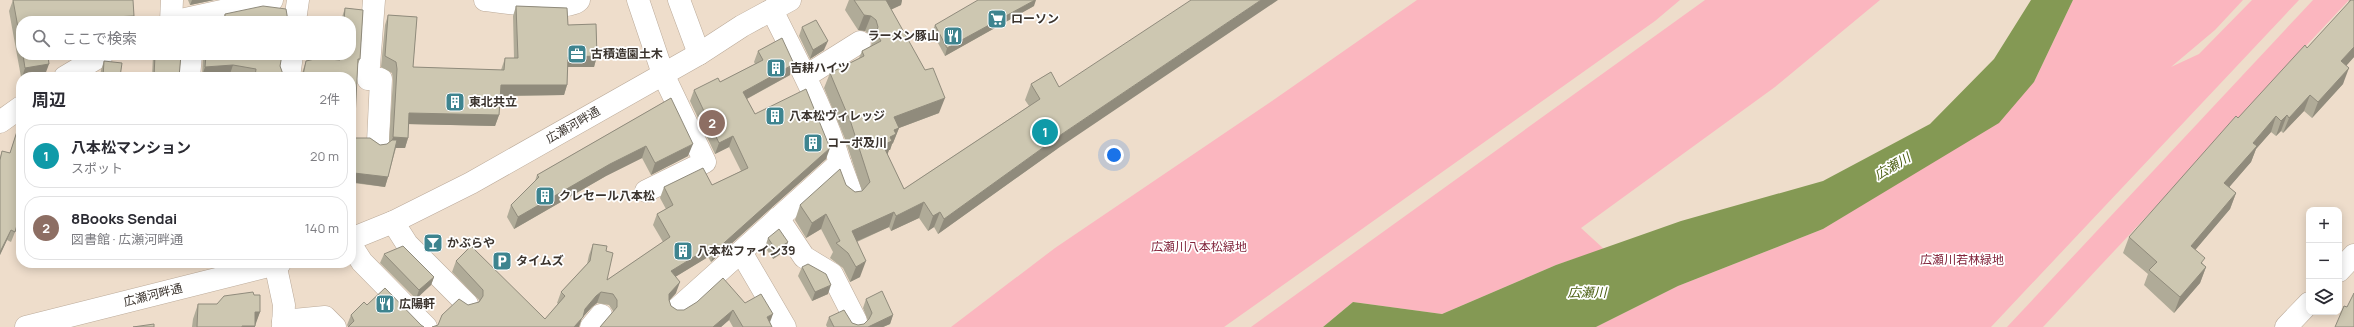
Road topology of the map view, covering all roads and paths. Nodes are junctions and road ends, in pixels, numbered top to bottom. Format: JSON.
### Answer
{"nodes":[{"id":1,"x":172,"y":0,"type":"edge"},
{"id":2,"x":272,"y":0,"type":"edge"},
{"id":3,"x":298,"y":0,"type":"edge"},
{"id":4,"x":374,"y":0,"type":"edge"},
{"id":5,"x":485,"y":0,"type":"edge"},
{"id":6,"x":579,"y":0,"type":"edge"},
{"id":7,"x":638,"y":0,"type":"edge"},
{"id":8,"x":679,"y":0,"type":"edge"},
{"id":9,"x":781,"y":5,"type":"edge"},
{"id":10,"x":171,"y":16,"type":"edge"},
{"id":11,"x":202,"y":16,"type":"edge"},
{"id":12,"x":296,"y":16,"type":"edge"},
{"id":13,"x":860,"y":42,"type":"dead end"},
{"id":14,"x":699,"y":54,"type":"junction"},
{"id":15,"x":94,"y":60,"type":"edge"},
{"id":16,"x":191,"y":60,"type":"edge"},
{"id":17,"x":291,"y":60,"type":"edge"},
{"id":18,"x":73,"y":72,"type":"edge"},
{"id":19,"x":189,"y":72,"type":"edge"},
{"id":20,"x":290,"y":72,"type":"edge"},
{"id":21,"x":663,"y":74,"type":"junction"},
{"id":22,"x":806,"y":76,"type":"junction"},
{"id":23,"x":16,"y":111,"type":"edge"},
{"id":24,"x":0,"y":122,"type":"edge"},
{"id":25,"x":378,"y":142,"type":"edge"},
{"id":26,"x":840,"y":163,"type":"junction"},
{"id":27,"x":646,"y":191,"type":"dead end"},
{"id":28,"x":852,"y":195,"type":"edge"},
{"id":29,"x":778,"y":218,"type":"junction"},
{"id":30,"x":393,"y":222,"type":"junction"},
{"id":31,"x":356,"y":237,"type":"edge"},
{"id":32,"x":741,"y":252,"type":"junction"},
{"id":33,"x":356,"y":253,"type":"edge"},
{"id":34,"x":261,"y":268,"type":"edge"},
{"id":35,"x":278,"y":268,"type":"edge"},
{"id":36,"x":466,"y":304,"type":"edge"},
{"id":37,"x":2306,"y":306,"type":"edge"},
{"id":38,"x":677,"y":309,"type":"edge"},
{"id":39,"x":856,"y":321,"type":"dead end"},
{"id":40,"x":283,"y":324,"type":"edge"},
{"id":41,"x":26,"y":327,"type":"edge"},
{"id":42,"x":335,"y":327,"type":"edge"},
{"id":43,"x":426,"y":327,"type":"edge"},
{"id":44,"x":785,"y":327,"type":"edge"},
{"id":45,"x":2286,"y":327,"type":"edge"}],
"edges":[{"from":1,"to":10,"type":"street"},
{"from":2,"to":11,"type":"street"},
{"from":3,"to":12,"type":"street"},
{"from":4,"to":25,"type":"street"},
{"from":5,"to":6,"type":"street"},
{"from":7,"to":21,"type":"street"},
{"from":8,"to":14,"type":"street"},
{"from":9,"to":14,"type":"street","name":"広瀬河畔通"},
{"from":9,"to":22,"type":"street"},
{"from":13,"to":22,"type":"street"},
{"from":14,"to":21,"type":"street","name":"広瀬河畔通"},
{"from":15,"to":18,"type":"street"},
{"from":16,"to":19,"type":"street"},
{"from":17,"to":20,"type":"street"},
{"from":21,"to":27,"type":"street"},
{"from":21,"to":30,"type":"street","name":"広瀬河畔通"},
{"from":22,"to":26,"type":"street"},
{"from":23,"to":24,"type":"street"},
{"from":26,"to":28,"type":"street"},
{"from":26,"to":29,"type":"street"},
{"from":29,"to":32,"type":"street"},
{"from":29,"to":39,"type":"street"},
{"from":30,"to":31,"type":"street","name":"広瀬河畔通"},
{"from":30,"to":36,"type":"street"},
{"from":32,"to":38,"type":"street"},
{"from":32,"to":44,"type":"street"},
{"from":33,"to":43,"type":"street"},
{"from":34,"to":41,"type":"street","name":"広瀬河畔通"},
{"from":35,"to":40,"type":"street"},
{"from":37,"to":45,"type":"street"},
{"from":40,"to":42,"type":"street"}]}
